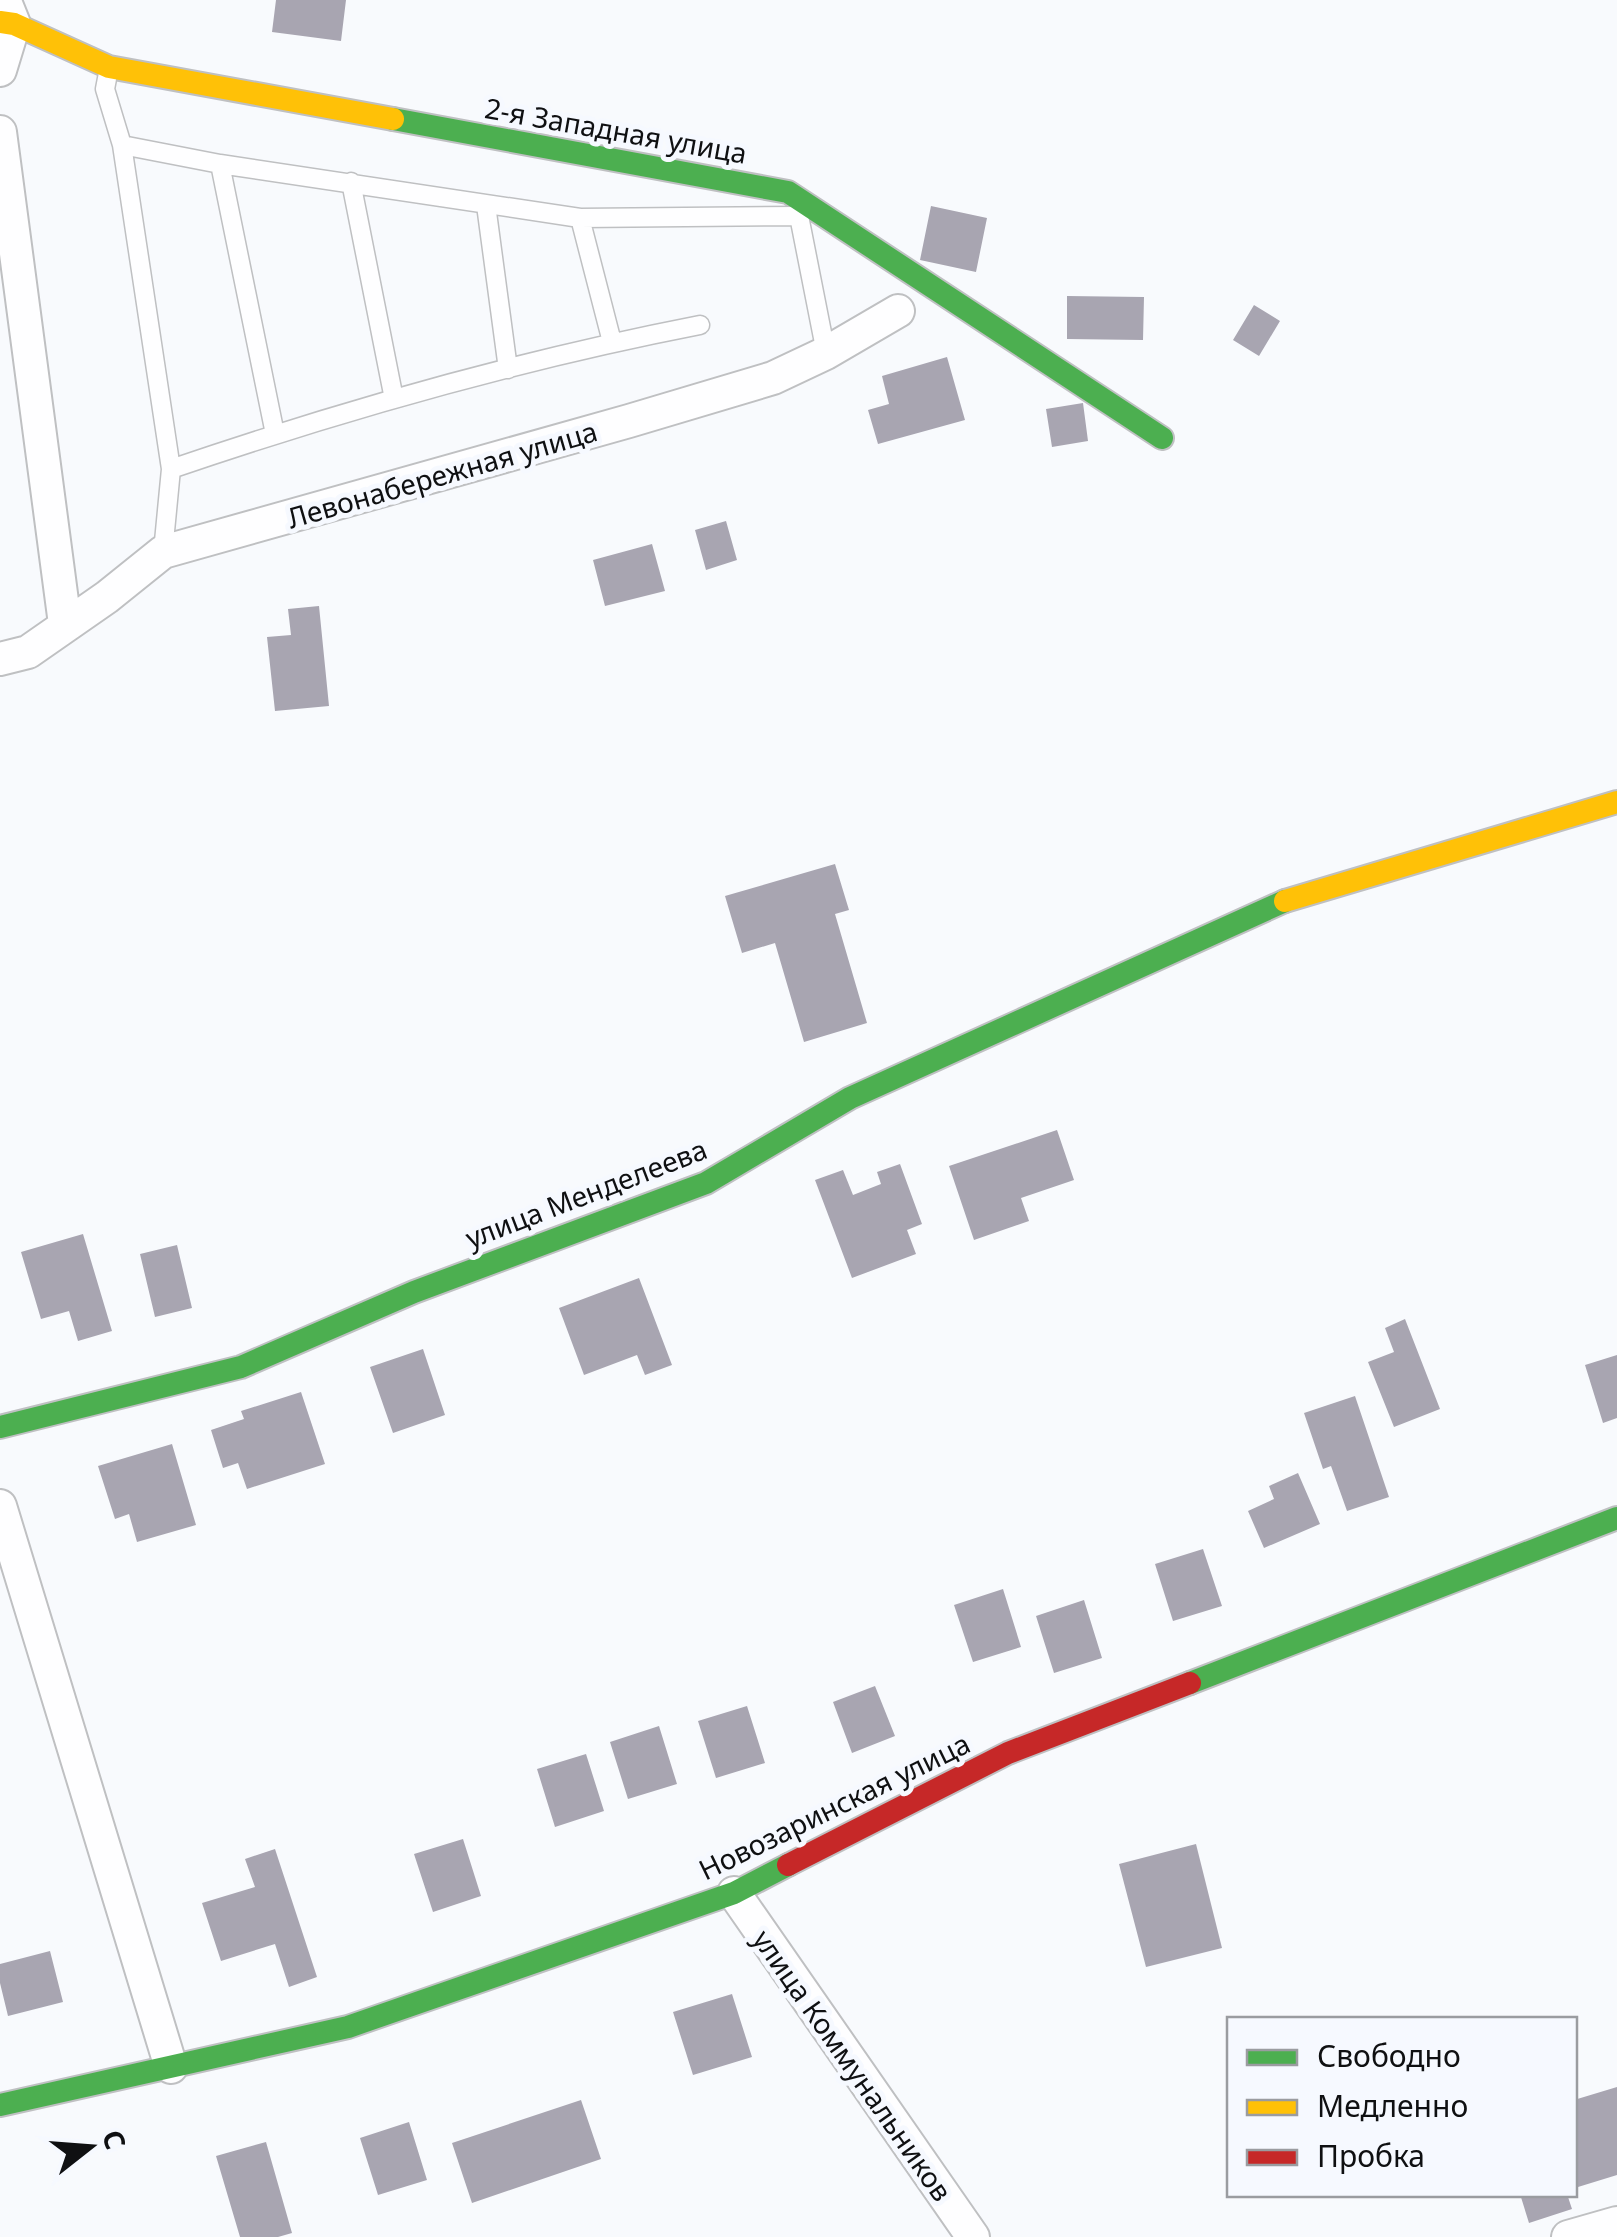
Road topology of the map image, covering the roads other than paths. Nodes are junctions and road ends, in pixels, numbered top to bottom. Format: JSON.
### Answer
{"nodes":[{"id":1,"x":6,"y":15,"type":"edge"},
{"id":2,"x":109,"y":67,"type":"junction"},
{"id":3,"x":0,"y":70,"type":"edge"},
{"id":4,"x":0,"y":132,"type":"edge"},
{"id":5,"x":122,"y":144,"type":"junction"},
{"id":6,"x":220,"y":164,"type":"junction"},
{"id":7,"x":351,"y":182,"type":"junction"},
{"id":8,"x":486,"y":205,"type":"junction"},
{"id":9,"x":580,"y":218,"type":"junction"},
{"id":10,"x":898,"y":311,"type":"dead end"},
{"id":11,"x":700,"y":325,"type":"dead end"},
{"id":12,"x":612,"y":342,"type":"junction"},
{"id":13,"x":826,"y":353,"type":"junction"},
{"id":14,"x":508,"y":370,"type":"junction"},
{"id":15,"x":394,"y":398,"type":"junction"},
{"id":16,"x":275,"y":434,"type":"junction"},
{"id":17,"x":1162,"y":438,"type":"dead end"},
{"id":18,"x":171,"y":469,"type":"junction"},
{"id":19,"x":163,"y":552,"type":"junction"},
{"id":20,"x":65,"y":624,"type":"junction"},
{"id":21,"x":0,"y":659,"type":"edge"},
{"id":22,"x":1617,"y":802,"type":"edge"},
{"id":23,"x":0,"y":1427,"type":"edge"},
{"id":24,"x":0,"y":1506,"type":"edge"},
{"id":25,"x":1617,"y":1518,"type":"edge"},
{"id":26,"x":734,"y":1893,"type":"junction"},
{"id":27,"x":172,"y":2067,"type":"junction"},
{"id":28,"x":0,"y":2106,"type":"edge"},
{"id":29,"x":1617,"y":2223,"type":"edge"},
{"id":30,"x":973,"y":2237,"type":"edge"},
{"id":31,"x":1568,"y":2237,"type":"edge"}],
"edges":[{"from":1,"to":2,"type":"street","name":"2-я Западная улица"},
{"from":1,"to":3,"type":"street"},
{"from":2,"to":5,"type":"lane"},
{"from":2,"to":17,"type":"street","name":"2-я Западная улица"},
{"from":4,"to":20,"type":"street"},
{"from":5,"to":6,"type":"lane"},
{"from":5,"to":18,"type":"lane"},
{"from":6,"to":7,"type":"lane"},
{"from":6,"to":16,"type":"lane"},
{"from":7,"to":8,"type":"lane"},
{"from":7,"to":15,"type":"lane"},
{"from":8,"to":9,"type":"lane"},
{"from":8,"to":14,"type":"lane"},
{"from":9,"to":12,"type":"lane"},
{"from":9,"to":13,"type":"lane"},
{"from":10,"to":13,"type":"street","name":"Левонабережная улица"},
{"from":11,"to":12,"type":"lane"},
{"from":12,"to":14,"type":"lane"},
{"from":13,"to":19,"type":"street","name":"Левонабережная улица"},
{"from":14,"to":15,"type":"lane"},
{"from":15,"to":16,"type":"lane"},
{"from":16,"to":18,"type":"lane"},
{"from":18,"to":19,"type":"lane"},
{"from":19,"to":20,"type":"street","name":"Левонабережная улица"},
{"from":20,"to":21,"type":"street","name":"Левонабережная улица"},
{"from":22,"to":23,"type":"street","name":"улица Менделеева"},
{"from":24,"to":27,"type":"street"},
{"from":25,"to":26,"type":"street","name":"Новозаринская улица"},
{"from":26,"to":27,"type":"street","name":"Новозаринская улица"},
{"from":26,"to":30,"type":"street","name":"улица Коммунальников"},
{"from":27,"to":28,"type":"street","name":"Новозаринская улица"},
{"from":29,"to":31,"type":"street"}]}
